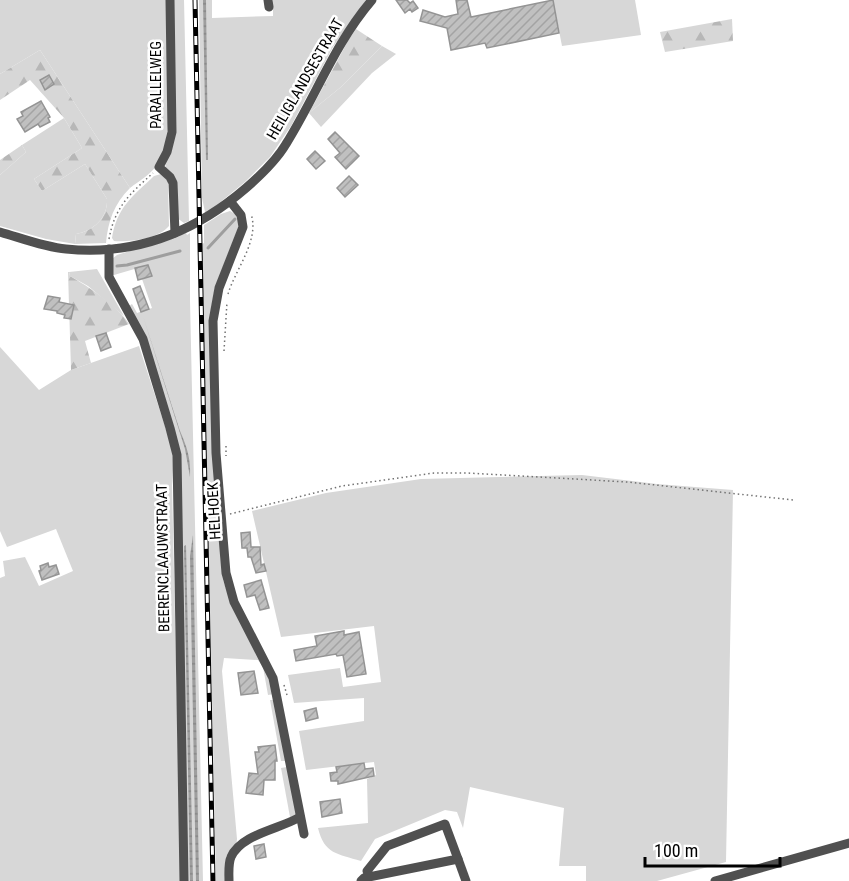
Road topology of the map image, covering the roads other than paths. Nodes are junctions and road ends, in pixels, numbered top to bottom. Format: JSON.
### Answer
{"nodes":[{"id":1,"x":170,"y":0,"type":"edge"},
{"id":2,"x":372,"y":0,"type":"edge"},
{"id":3,"x":230,"y":201,"type":"junction"},
{"id":4,"x":0,"y":232,"type":"edge"},
{"id":5,"x":175,"y":233,"type":"junction"},
{"id":6,"x":109,"y":249,"type":"junction"},
{"id":7,"x":300,"y":817,"type":"junction"},
{"id":8,"x":304,"y":834,"type":"dead end"},
{"id":9,"x":849,"y":843,"type":"edge"},
{"id":10,"x":458,"y":859,"type":"junction"},
{"id":11,"x":368,"y":871,"type":"dead end"},
{"id":12,"x":184,"y":881,"type":"edge"},
{"id":13,"x":229,"y":881,"type":"edge"},
{"id":14,"x":362,"y":881,"type":"edge"},
{"id":15,"x":466,"y":881,"type":"edge"},
{"id":16,"x":715,"y":881,"type":"edge"}],
"edges":[{"from":1,"to":5,"type":"street","name":"PARALLELWEG"},
{"from":2,"to":3,"type":"street","name":"HEILIGLANDSESTRAAT"},
{"from":3,"to":5,"type":"street","name":"HEILIGLANDSESTRAAT"},
{"from":3,"to":7,"type":"street","name":"HELHOEK"},
{"from":4,"to":6,"type":"street","name":"HEILIGLANDSESTRAAT"},
{"from":5,"to":6,"type":"street","name":"HEILIGLANDSESTRAAT"},
{"from":6,"to":12,"type":"street","name":"BEERENCLAAUWSTRAAT"},
{"from":7,"to":8,"type":"street","name":"HELHOEK"},
{"from":7,"to":13,"type":"street"},
{"from":9,"to":16,"type":"street"},
{"from":10,"to":11,"type":"street"},
{"from":10,"to":14,"type":"street"},
{"from":10,"to":15,"type":"street"}]}
